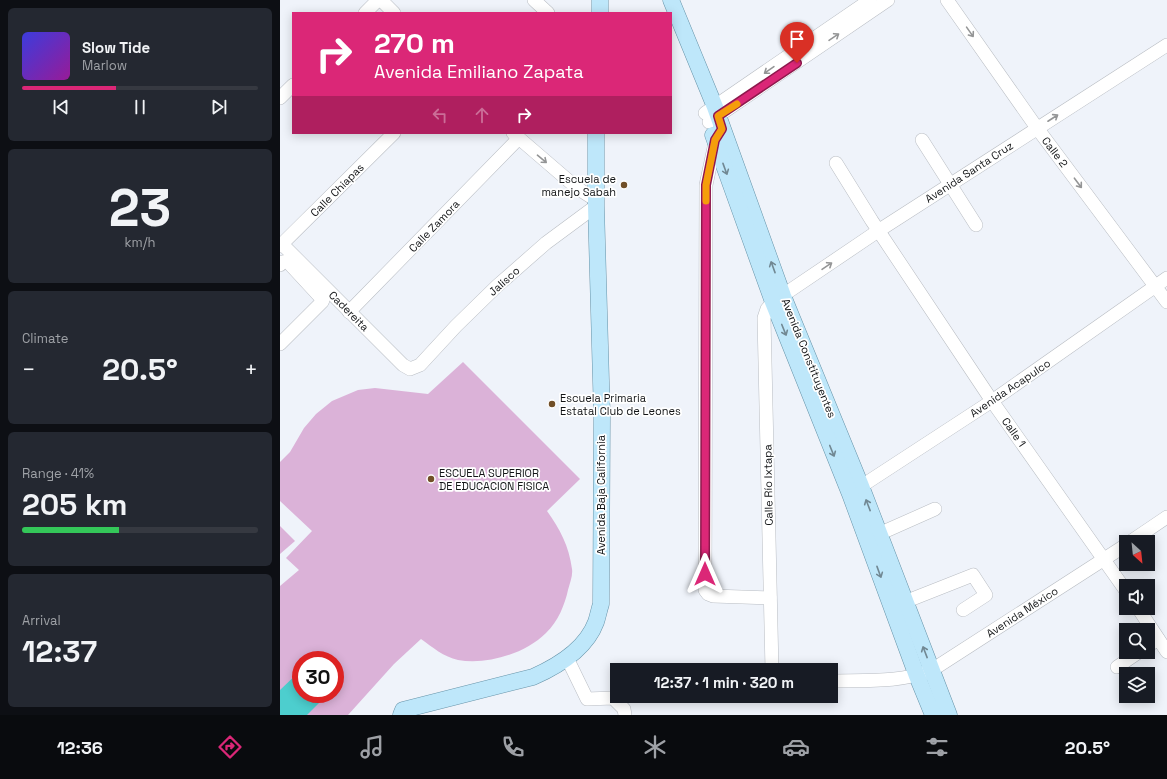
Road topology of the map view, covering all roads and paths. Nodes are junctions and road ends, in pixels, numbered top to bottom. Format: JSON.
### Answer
{"nodes":[{"id":1,"x":378,"y":0,"type":"edge"},
{"id":2,"x":381,"y":0,"type":"edge"},
{"id":3,"x":534,"y":0,"type":"edge"},
{"id":4,"x":600,"y":0,"type":"edge"},
{"id":5,"x":660,"y":0,"type":"edge"},
{"id":6,"x":671,"y":0,"type":"edge"},
{"id":7,"x":870,"y":0,"type":"edge"},
{"id":8,"x":888,"y":0,"type":"edge"},
{"id":9,"x":947,"y":0,"type":"edge"},
{"id":10,"x":366,"y":12,"type":"edge"},
{"id":11,"x":393,"y":12,"type":"edge"},
{"id":12,"x":547,"y":12,"type":"edge"},
{"id":13,"x":600,"y":12,"type":"edge"},
{"id":14,"x":665,"y":12,"type":"edge"},
{"id":15,"x":672,"y":30,"type":"edge"},
{"id":16,"x":1167,"y":45,"type":"edge"},
{"id":17,"x":292,"y":86,"type":"edge"},
{"id":18,"x":280,"y":98,"type":"edge"},
{"id":19,"x":714,"y":121,"type":"junction"},
{"id":20,"x":1038,"y":128,"type":"junction"},
{"id":21,"x":393,"y":134,"type":"edge"},
{"id":22,"x":596,"y":134,"type":"edge"},
{"id":23,"x":516,"y":136,"type":"edge"},
{"id":24,"x":922,"y":140,"type":"dead end"},
{"id":25,"x":836,"y":163,"type":"dead end"},
{"id":26,"x":950,"y":184,"type":"junction"},
{"id":27,"x":596,"y":203,"type":"junction"},
{"id":28,"x":976,"y":225,"type":"dead end"},
{"id":29,"x":878,"y":231,"type":"junction"},
{"id":30,"x":281,"y":245,"type":"edge"},
{"id":31,"x":280,"y":265,"type":"edge"},
{"id":32,"x":1167,"y":278,"type":"edge"},
{"id":33,"x":1156,"y":286,"type":"junction"},
{"id":34,"x":778,"y":299,"type":"junction"},
{"id":35,"x":1167,"y":302,"type":"edge"},
{"id":36,"x":350,"y":312,"type":"junction"},
{"id":37,"x":280,"y":344,"type":"edge"},
{"id":38,"x":420,"y":365,"type":"joint"},
{"id":39,"x":992,"y":401,"type":"junction"},
{"id":40,"x":855,"y":490,"type":"junction"},
{"id":41,"x":935,"y":510,"type":"dead end"},
{"id":42,"x":1167,"y":517,"type":"edge"},
{"id":43,"x":1140,"y":535,"type":"edge"},
{"id":44,"x":873,"y":536,"type":"junction"},
{"id":45,"x":1119,"y":550,"type":"edge"},
{"id":46,"x":1105,"y":560,"type":"junction"},
{"id":47,"x":1119,"y":581,"type":"edge"},
{"id":48,"x":770,"y":598,"type":"junction"},
{"id":49,"x":898,"y":604,"type":"junction"},
{"id":50,"x":963,"y":610,"type":"dead end"},
{"id":51,"x":1155,"y":643,"type":"edge"},
{"id":52,"x":1167,"y":652,"type":"edge"},
{"id":53,"x":567,"y":658,"type":"junction"},
{"id":54,"x":1129,"y":659,"type":"edge"},
{"id":55,"x":772,"y":663,"type":"edge"},
{"id":56,"x":1117,"y":667,"type":"dead end"},
{"id":57,"x":932,"y":670,"type":"junction"},
{"id":58,"x":917,"y":676,"type":"junction"},
{"id":59,"x":838,"y":681,"type":"edge"},
{"id":60,"x":398,"y":713,"type":"edge"},
{"id":61,"x":626,"y":715,"type":"edge"},
{"id":62,"x":933,"y":715,"type":"edge"},
{"id":63,"x":949,"y":715,"type":"edge"}],
"edges":[{"from":1,"to":10,"type":"street"},
{"from":2,"to":11,"type":"street"},
{"from":3,"to":12,"type":"street"},
{"from":4,"to":13,"type":"main road"},
{"from":5,"to":14,"type":"main road"},
{"from":6,"to":19,"type":"main road","name":"Avenida Constituyentes"},
{"from":7,"to":19,"type":"street","one_way":true},
{"from":19,"to":8,"type":"street","one_way":true},
{"from":9,"to":20,"type":"street","name":"Calle 2","one_way":true},
{"from":15,"to":19,"type":"main road","name":"Avenida Constituyentes"},
{"from":20,"to":16,"type":"street","name":"Avenida Santa Cruz","one_way":true},
{"from":17,"to":18,"type":"street"},
{"from":19,"to":34,"type":"main road","name":"Avenida Constituyentes"},
{"from":19,"to":48,"type":"street"},
{"from":20,"to":26,"type":"street","name":"Avenida Santa Cruz"},
{"from":20,"to":33,"type":"street","name":"Calle 2","one_way":true},
{"from":21,"to":30,"type":"street","name":"Calle Chiapas"},
{"from":22,"to":27,"type":"main road","name":"Avenida Baja California"},
{"from":23,"to":27,"type":"street","one_way":true},
{"from":23,"to":36,"type":"street","name":"Calle Zamora"},
{"from":24,"to":26,"type":"street"},
{"from":25,"to":29,"type":"street","name":"Calle 1"},
{"from":26,"to":28,"type":"street"},
{"from":26,"to":29,"type":"street","name":"Avenida Santa Cruz"},
{"from":27,"to":38,"type":"street","name":"Jalisco"},
{"from":27,"to":53,"type":"main road","name":"Avenida Baja California"},
{"from":34,"to":29,"type":"street","name":"Avenida Santa Cruz","one_way":true},
{"from":29,"to":39,"type":"street","name":"Calle 1"},
{"from":30,"to":36,"type":"street","name":"Cadereita"},
{"from":31,"to":37,"type":"street"},
{"from":32,"to":33,"type":"street","name":"Avenida Acapulco"},
{"from":33,"to":35,"type":"street","name":"Calle 2"},
{"from":33,"to":39,"type":"street","name":"Avenida Acapulco"},
{"from":34,"to":40,"type":"main road","name":"Avenida Constituyentes"},
{"from":34,"to":48,"type":"street","name":"Calle Río Ixtapa"},
{"from":36,"to":38,"type":"street","name":"Cadereita"},
{"from":39,"to":40,"type":"street","name":"Avenida Acapulco"},
{"from":39,"to":46,"type":"street","name":"Calle 1"},
{"from":40,"to":44,"type":"main road","name":"Avenida Constituyentes"},
{"from":41,"to":44,"type":"street"},
{"from":42,"to":43,"type":"street"},
{"from":44,"to":49,"type":"main road","name":"Avenida Constituyentes"},
{"from":45,"to":46,"type":"street","name":"Avenida México"},
{"from":46,"to":47,"type":"street","name":"Calle 1"},
{"from":46,"to":57,"type":"street","name":"Avenida México"},
{"from":48,"to":55,"type":"street","name":"Calle Río Ixtapa"},
{"from":49,"to":50,"type":"street"},
{"from":57,"to":49,"type":"main road","name":"Avenida Constituyentes","one_way":true},
{"from":49,"to":58,"type":"main road","name":"Avenida Constituyentes"},
{"from":51,"to":52,"type":"street"},
{"from":53,"to":60,"type":"main road","name":"Avenida Baja California"},
{"from":53,"to":61,"type":"street"},
{"from":54,"to":56,"type":"street"},
{"from":57,"to":58,"type":"street","name":"Avenida México"},
{"from":57,"to":63,"type":"main road","name":"Avenida Constituyentes"},
{"from":58,"to":59,"type":"street"},
{"from":58,"to":62,"type":"main road","name":"Avenida Constituyentes"}]}
